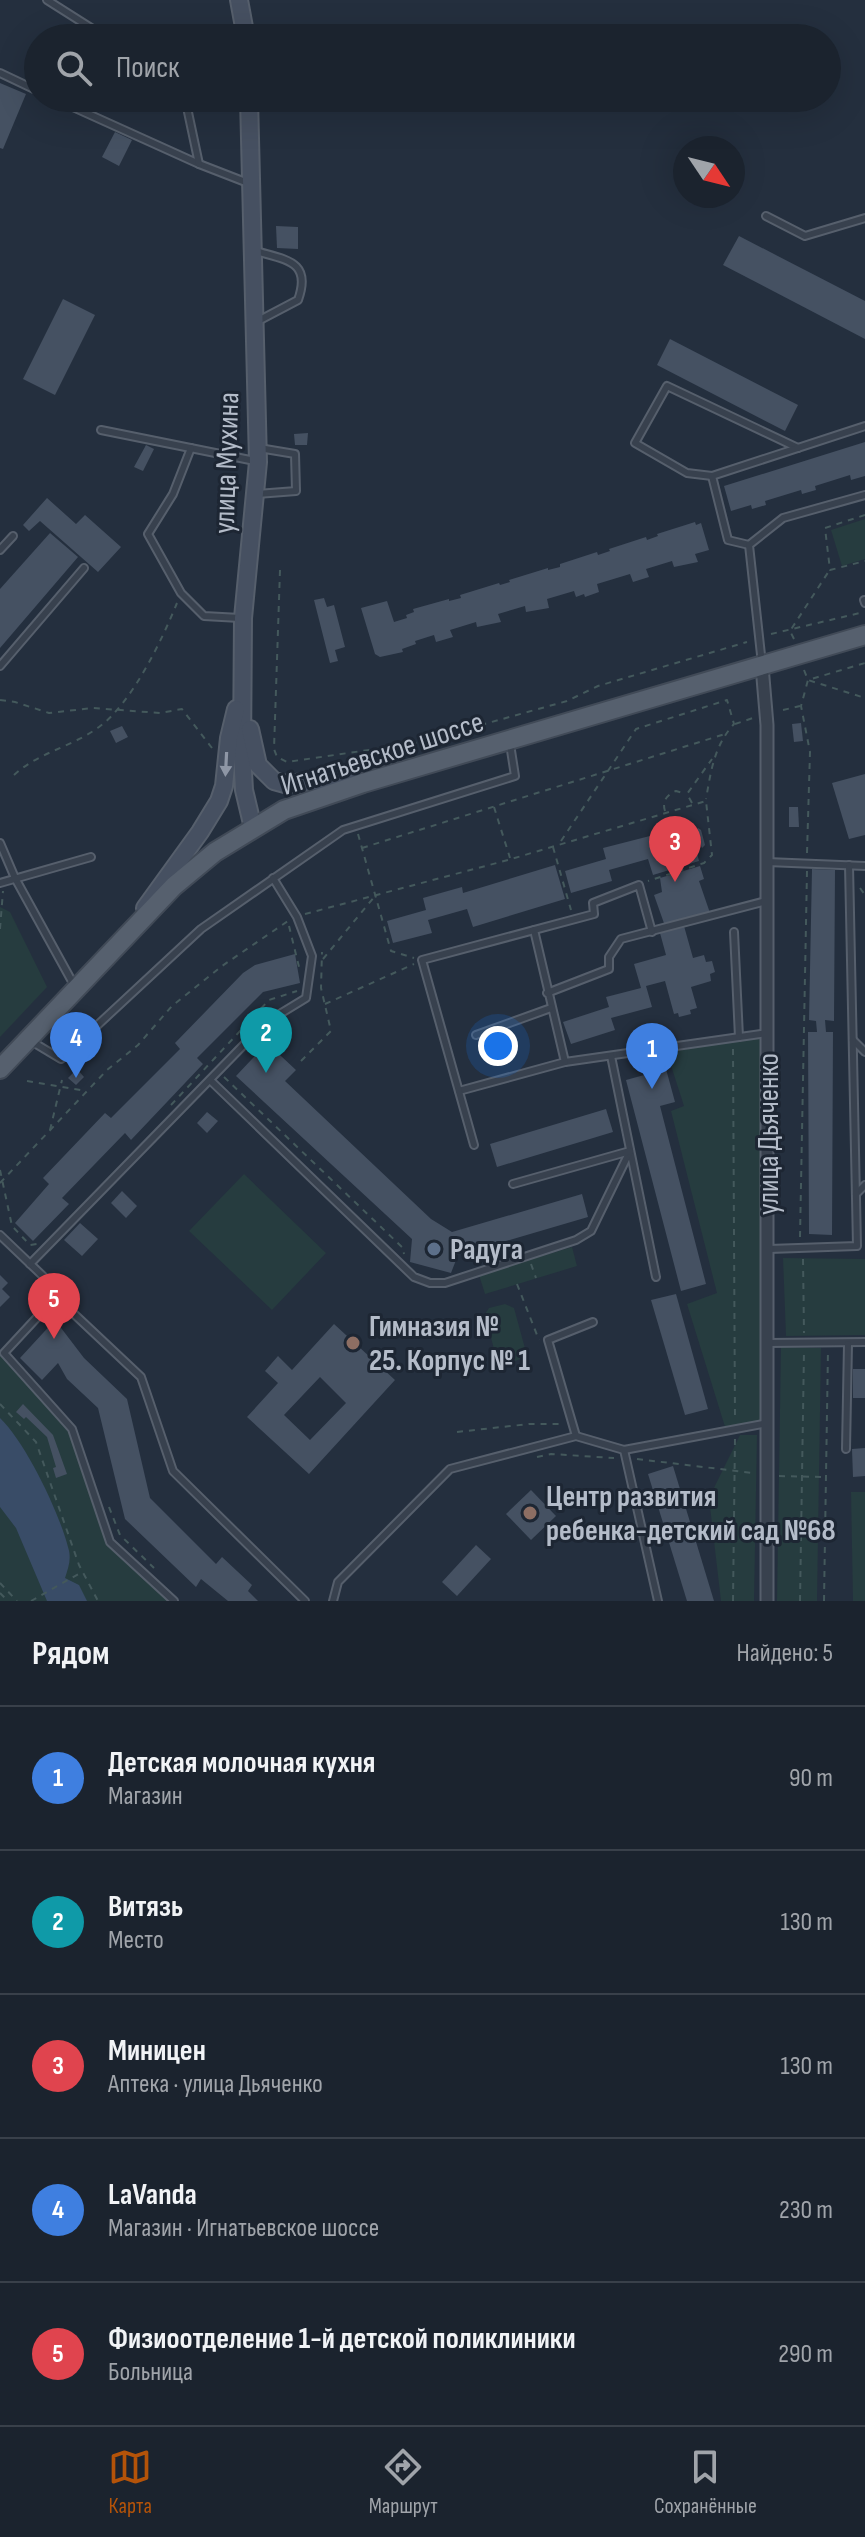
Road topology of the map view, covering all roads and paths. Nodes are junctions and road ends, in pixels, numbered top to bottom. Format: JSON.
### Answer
{"nodes":[{"id":1,"x":47,"y":0,"type":"edge"},
{"id":2,"x":239,"y":0,"type":"edge"},
{"id":3,"x":85,"y":24,"type":"edge"},
{"id":4,"x":243,"y":24,"type":"edge"},
{"id":5,"x":0,"y":73,"type":"edge"},
{"id":6,"x":24,"y":84,"type":"edge"},
{"id":7,"x":84,"y":112,"type":"edge"},
{"id":8,"x":188,"y":112,"type":"edge"},
{"id":9,"x":249,"y":112,"type":"edge"},
{"id":10,"x":199,"y":164,"type":"junction"},
{"id":11,"x":251,"y":184,"type":"junction"},
{"id":12,"x":766,"y":216,"type":"dead end"},
{"id":13,"x":865,"y":218,"type":"edge"},
{"id":14,"x":253,"y":250,"type":"junction"},
{"id":15,"x":255,"y":322,"type":"junction"},
{"id":16,"x":865,"y":426,"type":"edge"},
{"id":17,"x":101,"y":430,"type":"dead end"},
{"id":18,"x":191,"y":448,"type":"junction"},
{"id":19,"x":798,"y":448,"type":"junction"},
{"id":20,"x":258,"y":455,"type":"junction"},
{"id":21,"x":712,"y":476,"type":"junction"},
{"id":22,"x":257,"y":494,"type":"junction"},
{"id":23,"x":865,"y":495,"type":"edge"},
{"id":24,"x":865,"y":515,"type":"edge"},
{"id":25,"x":13,"y":536,"type":"dead end"},
{"id":26,"x":749,"y":545,"type":"junction"},
{"id":27,"x":0,"y":550,"type":"edge"},
{"id":28,"x":865,"y":561,"type":"edge"},
{"id":29,"x":84,"y":568,"type":"dead end"},
{"id":30,"x":280,"y":570,"type":"dead end"},
{"id":31,"x":830,"y":570,"type":"junction"},
{"id":32,"x":181,"y":593,"type":"junction"},
{"id":33,"x":865,"y":612,"type":"edge"},
{"id":34,"x":243,"y":618,"type":"junction"},
{"id":35,"x":790,"y":631,"type":"junction"},
{"id":36,"x":771,"y":634,"type":"dead end"},
{"id":37,"x":865,"y":635,"type":"edge"},
{"id":38,"x":794,"y":639,"type":"dead end"},
{"id":39,"x":747,"y":642,"type":"dead end"},
{"id":40,"x":714,"y":653,"type":"junction"},
{"id":41,"x":717,"y":661,"type":"dead end"},
{"id":42,"x":865,"y":663,"type":"edge"},
{"id":43,"x":0,"y":666,"type":"edge"},
{"id":44,"x":762,"y":666,"type":"junction"},
{"id":45,"x":803,"y":667,"type":"dead end"},
{"id":46,"x":808,"y":680,"type":"junction"},
{"id":47,"x":242,"y":688,"type":"junction"},
{"id":48,"x":865,"y":698,"type":"edge"},
{"id":49,"x":0,"y":700,"type":"edge"},
{"id":50,"x":801,"y":706,"type":"junction"},
{"id":51,"x":118,"y":709,"type":"junction"},
{"id":52,"x":783,"y":710,"type":"dead end"},
{"id":53,"x":753,"y":718,"type":"dead end"},
{"id":54,"x":734,"y":724,"type":"junction"},
{"id":55,"x":725,"y":734,"type":"junction"},
{"id":56,"x":510,"y":741,"type":"junction"},
{"id":57,"x":218,"y":755,"type":"dead end"},
{"id":58,"x":713,"y":758,"type":"junction"},
{"id":59,"x":608,"y":772,"type":"junction"},
{"id":60,"x":14,"y":775,"type":"dead end"},
{"id":61,"x":363,"y":783,"type":"junction"},
{"id":62,"x":687,"y":794,"type":"junction"},
{"id":63,"x":706,"y":801,"type":"junction"},
{"id":64,"x":692,"y":804,"type":"junction"},
{"id":65,"x":494,"y":807,"type":"junction"},
{"id":66,"x":665,"y":812,"type":"junction"},
{"id":67,"x":355,"y":826,"type":"junction"},
{"id":68,"x":253,"y":828,"type":"junction"},
{"id":69,"x":0,"y":843,"type":"edge"},
{"id":70,"x":560,"y":843,"type":"junction"},
{"id":71,"x":552,"y":846,"type":"junction"},
{"id":72,"x":362,"y":848,"type":"junction"},
{"id":73,"x":91,"y":857,"type":"dead end"},
{"id":74,"x":510,"y":859,"type":"junction"},
{"id":75,"x":767,"y":862,"type":"junction"},
{"id":76,"x":806,"y":864,"type":"junction"},
{"id":77,"x":849,"y":865,"type":"junction"},
{"id":78,"x":865,"y":866,"type":"edge"},
{"id":79,"x":15,"y":878,"type":"junction"},
{"id":80,"x":273,"y":878,"type":"junction"},
{"id":81,"x":2,"y":882,"type":"edge"},
{"id":82,"x":639,"y":885,"type":"junction"},
{"id":83,"x":375,"y":895,"type":"junction"},
{"id":84,"x":766,"y":901,"type":"junction"},
{"id":85,"x":297,"y":917,"type":"junction"},
{"id":86,"x":574,"y":919,"type":"junction"},
{"id":87,"x":288,"y":921,"type":"junction"},
{"id":88,"x":0,"y":929,"type":"edge"},
{"id":89,"x":534,"y":930,"type":"junction"},
{"id":90,"x":652,"y":932,"type":"junction"},
{"id":91,"x":734,"y":932,"type":"dead end"},
{"id":92,"x":124,"y":938,"type":"junction"},
{"id":93,"x":322,"y":960,"type":"dead end"},
{"id":94,"x":422,"y":960,"type":"junction"},
{"id":95,"x":301,"y":975,"type":"dead end"},
{"id":96,"x":76,"y":988,"type":"junction"},
{"id":97,"x":305,"y":989,"type":"dead end"},
{"id":98,"x":547,"y":993,"type":"junction"},
{"id":99,"x":325,"y":1004,"type":"dead end"},
{"id":100,"x":551,"y":1008,"type":"junction"},
{"id":101,"x":331,"y":1031,"type":"dead end"},
{"id":102,"x":768,"y":1033,"type":"junction"},
{"id":103,"x":476,"y":1035,"type":"dead end"},
{"id":104,"x":739,"y":1037,"type":"junction"},
{"id":105,"x":28,"y":1039,"type":"junction"},
{"id":106,"x":853,"y":1040,"type":"junction"},
{"id":107,"x":733,"y":1048,"type":"dead end"},
{"id":108,"x":865,"y":1052,"type":"edge"},
{"id":109,"x":611,"y":1056,"type":"junction"},
{"id":110,"x":301,"y":1061,"type":"dead end"},
{"id":111,"x":565,"y":1062,"type":"junction"},
{"id":112,"x":0,"y":1069,"type":"edge"},
{"id":113,"x":222,"y":1075,"type":"dead end"},
{"id":114,"x":62,"y":1080,"type":"dead end"},
{"id":115,"x":210,"y":1080,"type":"junction"},
{"id":116,"x":27,"y":1081,"type":"dead end"},
{"id":117,"x":60,"y":1087,"type":"junction"},
{"id":118,"x":87,"y":1091,"type":"junction"},
{"id":119,"x":459,"y":1091,"type":"junction"},
{"id":120,"x":168,"y":1108,"type":"dead end"},
{"id":121,"x":50,"y":1130,"type":"junction"},
{"id":122,"x":474,"y":1145,"type":"dead end"},
{"id":123,"x":630,"y":1151,"type":"junction"},
{"id":124,"x":0,"y":1170,"type":"edge"},
{"id":125,"x":0,"y":1182,"type":"edge"},
{"id":126,"x":513,"y":1184,"type":"dead end"},
{"id":127,"x":865,"y":1185,"type":"edge"},
{"id":128,"x":856,"y":1194,"type":"junction"},
{"id":129,"x":0,"y":1235,"type":"edge"},
{"id":130,"x":41,"y":1243,"type":"dead end"},
{"id":131,"x":769,"y":1249,"type":"junction"},
{"id":132,"x":802,"y":1249,"type":"junction"},
{"id":133,"x":405,"y":1256,"type":"dead end"},
{"id":134,"x":30,"y":1264,"type":"junction"},
{"id":135,"x":656,"y":1277,"type":"dead end"},
{"id":136,"x":517,"y":1284,"type":"dead end"},
{"id":137,"x":56,"y":1297,"type":"junction"},
{"id":138,"x":593,"y":1322,"type":"dead end"},
{"id":139,"x":547,"y":1336,"type":"junction"},
{"id":140,"x":865,"y":1342,"type":"edge"},
{"id":141,"x":768,"y":1343,"type":"junction"},
{"id":142,"x":804,"y":1343,"type":"junction"},
{"id":143,"x":828,"y":1344,"type":"junction"},
{"id":144,"x":848,"y":1344,"type":"junction"},
{"id":145,"x":0,"y":1404,"type":"edge"},
{"id":146,"x":768,"y":1423,"type":"junction"},
{"id":147,"x":735,"y":1429,"type":"junction"},
{"id":148,"x":457,"y":1432,"type":"dead end"},
{"id":149,"x":576,"y":1436,"type":"junction"},
{"id":150,"x":846,"y":1449,"type":"dead end"},
{"id":151,"x":624,"y":1450,"type":"junction"},
{"id":152,"x":537,"y":1457,"type":"dead end"},
{"id":153,"x":625,"y":1459,"type":"junction"},
{"id":154,"x":736,"y":1471,"type":"junction"},
{"id":155,"x":768,"y":1476,"type":"junction"},
{"id":156,"x":802,"y":1477,"type":"junction"},
{"id":157,"x":826,"y":1477,"type":"junction"},
{"id":158,"x":83,"y":1572,"type":"junction"},
{"id":159,"x":0,"y":1583,"type":"edge"},
{"id":160,"x":0,"y":1593,"type":"edge"},
{"id":161,"x":8,"y":1601,"type":"edge"},
{"id":162,"x":17,"y":1601,"type":"edge"},
{"id":163,"x":31,"y":1601,"type":"edge"},
{"id":164,"x":98,"y":1601,"type":"edge"},
{"id":165,"x":174,"y":1601,"type":"edge"},
{"id":166,"x":305,"y":1601,"type":"edge"},
{"id":167,"x":333,"y":1601,"type":"edge"},
{"id":168,"x":658,"y":1601,"type":"edge"},
{"id":169,"x":733,"y":1601,"type":"edge"},
{"id":170,"x":767,"y":1601,"type":"edge"},
{"id":171,"x":800,"y":1601,"type":"edge"},
{"id":172,"x":824,"y":1601,"type":"edge"}],
"edges":[{"from":1,"to":3,"type":"lane"},
{"from":2,"to":4,"type":"main road"},
{"from":5,"to":6,"type":"lane"},
{"from":7,"to":10,"type":"lane"},
{"from":8,"to":10,"type":"lane"},
{"from":9,"to":11,"type":"main road","name":"улица Мухина"},
{"from":10,"to":11,"type":"lane"},
{"from":11,"to":14,"type":"main road","name":"улица Мухина"},
{"from":12,"to":13,"type":"lane"},
{"from":14,"to":15,"type":"main road","name":"улица Мухина"},
{"from":14,"to":15,"type":"lane"},
{"from":15,"to":20,"type":"main road","name":"улица Мухина"},
{"from":16,"to":19,"type":"lane"},
{"from":17,"to":18,"type":"lane"},
{"from":18,"to":20,"type":"lane"},
{"from":18,"to":32,"type":"lane"},
{"from":19,"to":21,"type":"lane"},
{"from":19,"to":21,"type":"lane"},
{"from":20,"to":22,"type":"main road","name":"улица Мухина"},
{"from":20,"to":22,"type":"lane"},
{"from":21,"to":26,"type":"lane"},
{"from":22,"to":34,"type":"main road","name":"улица Мухина"},
{"from":23,"to":26,"type":"lane"},
{"from":24,"to":31,"type":"path"},
{"from":25,"to":27,"type":"lane"},
{"from":26,"to":44,"type":"lane"},
{"from":28,"to":31,"type":"path"},
{"from":29,"to":43,"type":"lane"},
{"from":30,"to":40,"type":"path"},
{"from":31,"to":35,"type":"path"},
{"from":32,"to":34,"type":"lane"},
{"from":32,"to":51,"type":"path"},
{"from":33,"to":35,"type":"path"},
{"from":34,"to":47,"type":"main road","name":"улица Мухина"},
{"from":35,"to":36,"type":"path"},
{"from":35,"to":38,"type":"path"},
{"from":37,"to":44,"type":"main road","name":"Игнатьевское шоссе"},
{"from":39,"to":40,"type":"path"},
{"from":40,"to":41,"type":"path"},
{"from":42,"to":46,"type":"path"},
{"from":44,"to":56,"type":"main road","name":"Игнатьевское шоссе"},
{"from":44,"to":75,"type":"street","name":"улица Дьяченко"},
{"from":45,"to":46,"type":"path"},
{"from":46,"to":48,"type":"path"},
{"from":46,"to":50,"type":"path"},
{"from":47,"to":61,"type":"main road"},
{"from":47,"to":68,"type":"main road","name":"улица Мухина"},
{"from":47,"to":92,"type":"main road","one_way":true},
{"from":49,"to":51,"type":"path"},
{"from":50,"to":52,"type":"path"},
{"from":50,"to":76,"type":"path"},
{"from":51,"to":57,"type":"path"},
{"from":51,"to":60,"type":"path"},
{"from":53,"to":54,"type":"path"},
{"from":54,"to":55,"type":"path"},
{"from":54,"to":59,"type":"path"},
{"from":55,"to":58,"type":"path"},
{"from":55,"to":59,"type":"path"},
{"from":56,"to":61,"type":"main road","name":"Игнатьевское шоссе"},
{"from":56,"to":67,"type":"lane"},
{"from":58,"to":62,"type":"path"},
{"from":58,"to":63,"type":"path"},
{"from":59,"to":65,"type":"path"},
{"from":59,"to":70,"type":"path"},
{"from":61,"to":68,"type":"main road","name":"Игнатьевское шоссе"},
{"from":62,"to":64,"type":"path"},
{"from":62,"to":66,"type":"path"},
{"from":63,"to":64,"type":"path"},
{"from":63,"to":82,"type":"path"},
{"from":64,"to":66,"type":"path"},
{"from":65,"to":72,"type":"path"},
{"from":65,"to":74,"type":"path"},
{"from":66,"to":70,"type":"path"},
{"from":67,"to":72,"type":"path"},
{"from":67,"to":80,"type":"lane"},
{"from":68,"to":92,"type":"main road","name":"Игнатьевское шоссе"},
{"from":69,"to":79,"type":"lane"},
{"from":70,"to":71,"type":"path"},
{"from":71,"to":74,"type":"path"},
{"from":71,"to":86,"type":"path"},
{"from":72,"to":83,"type":"path"},
{"from":73,"to":79,"type":"lane"},
{"from":74,"to":83,"type":"path"},
{"from":75,"to":76,"type":"lane"},
{"from":75,"to":84,"type":"street","name":"улица Дьяченко"},
{"from":76,"to":77,"type":"lane"},
{"from":76,"to":132,"type":"path"},
{"from":77,"to":78,"type":"lane"},
{"from":77,"to":106,"type":"lane"},
{"from":79,"to":81,"type":"lane"},
{"from":79,"to":96,"type":"lane"},
{"from":80,"to":85,"type":"lane"},
{"from":80,"to":105,"type":"lane"},
{"from":81,"to":88,"type":"path"},
{"from":82,"to":86,"type":"lane"},
{"from":82,"to":90,"type":"lane"},
{"from":83,"to":85,"type":"path"},
{"from":83,"to":93,"type":"path"},
{"from":83,"to":94,"type":"path"},
{"from":84,"to":90,"type":"lane"},
{"from":84,"to":102,"type":"street","name":"улица Дьяченко"},
{"from":85,"to":87,"type":"path"},
{"from":85,"to":115,"type":"lane"},
{"from":86,"to":89,"type":"lane"},
{"from":87,"to":95,"type":"path"},
{"from":87,"to":118,"type":"path"},
{"from":89,"to":94,"type":"lane"},
{"from":89,"to":98,"type":"lane"},
{"from":90,"to":98,"type":"lane"},
{"from":91,"to":104,"type":"lane"},
{"from":92,"to":96,"type":"main road","name":"Игнатьевское шоссе"},
{"from":94,"to":99,"type":"path"},
{"from":94,"to":119,"type":"lane"},
{"from":96,"to":105,"type":"main road","name":"Игнатьевское шоссе"},
{"from":97,"to":120,"type":"path"},
{"from":98,"to":100,"type":"lane"},
{"from":100,"to":103,"type":"lane"},
{"from":100,"to":111,"type":"lane"},
{"from":101,"to":110,"type":"path"},
{"from":102,"to":104,"type":"lane"},
{"from":102,"to":131,"type":"street","name":"улица Дьяченко"},
{"from":104,"to":109,"type":"lane"},
{"from":105,"to":112,"type":"main road","name":"Игнатьевское шоссе"},
{"from":106,"to":108,"type":"lane"},
{"from":106,"to":128,"type":"lane"},
{"from":107,"to":147,"type":"path"},
{"from":109,"to":111,"type":"lane"},
{"from":109,"to":123,"type":"lane"},
{"from":111,"to":119,"type":"lane"},
{"from":113,"to":133,"type":"path"},
{"from":114,"to":117,"type":"path"},
{"from":115,"to":123,"type":"lane"},
{"from":115,"to":134,"type":"lane"},
{"from":116,"to":117,"type":"path"},
{"from":117,"to":118,"type":"path"},
{"from":117,"to":121,"type":"path"},
{"from":118,"to":121,"type":"path"},
{"from":119,"to":122,"type":"lane"},
{"from":121,"to":125,"type":"path"},
{"from":123,"to":126,"type":"lane"},
{"from":123,"to":135,"type":"lane"},
{"from":124,"to":125,"type":"path"},
{"from":125,"to":130,"type":"path"},
{"from":127,"to":128,"type":"lane"},
{"from":128,"to":132,"type":"lane"},
{"from":129,"to":134,"type":"lane"},
{"from":131,"to":132,"type":"lane"},
{"from":131,"to":141,"type":"street","name":"улица Дьяченко"},
{"from":132,"to":142,"type":"path"},
{"from":134,"to":137,"type":"lane"},
{"from":136,"to":139,"type":"path"},
{"from":137,"to":165,"type":"lane"},
{"from":137,"to":166,"type":"lane"},
{"from":138,"to":139,"type":"lane"},
{"from":139,"to":149,"type":"lane"},
{"from":140,"to":144,"type":"lane"},
{"from":141,"to":142,"type":"lane"},
{"from":141,"to":146,"type":"street","name":"улица Дьяченко"},
{"from":142,"to":143,"type":"lane"},
{"from":142,"to":156,"type":"path"},
{"from":143,"to":144,"type":"lane"},
{"from":143,"to":157,"type":"path"},
{"from":144,"to":150,"type":"lane"},
{"from":145,"to":158,"type":"path"},
{"from":146,"to":147,"type":"lane"},
{"from":146,"to":155,"type":"street","name":"улица Дьяченко"},
{"from":147,"to":151,"type":"lane"},
{"from":147,"to":154,"type":"path"},
{"from":148,"to":149,"type":"path"},
{"from":149,"to":151,"type":"lane"},
{"from":149,"to":167,"type":"lane"},
{"from":151,"to":153,"type":"lane"},
{"from":152,"to":153,"type":"path"},
{"from":153,"to":154,"type":"path"},
{"from":153,"to":168,"type":"lane"},
{"from":154,"to":155,"type":"path"},
{"from":154,"to":169,"type":"path"},
{"from":155,"to":156,"type":"path"},
{"from":155,"to":170,"type":"street","name":"улица Дьяченко"},
{"from":156,"to":157,"type":"path"},
{"from":156,"to":171,"type":"path"},
{"from":157,"to":172,"type":"path"},
{"from":158,"to":163,"type":"path"},
{"from":158,"to":164,"type":"path"},
{"from":159,"to":162,"type":"path"},
{"from":160,"to":161,"type":"path"}]}
